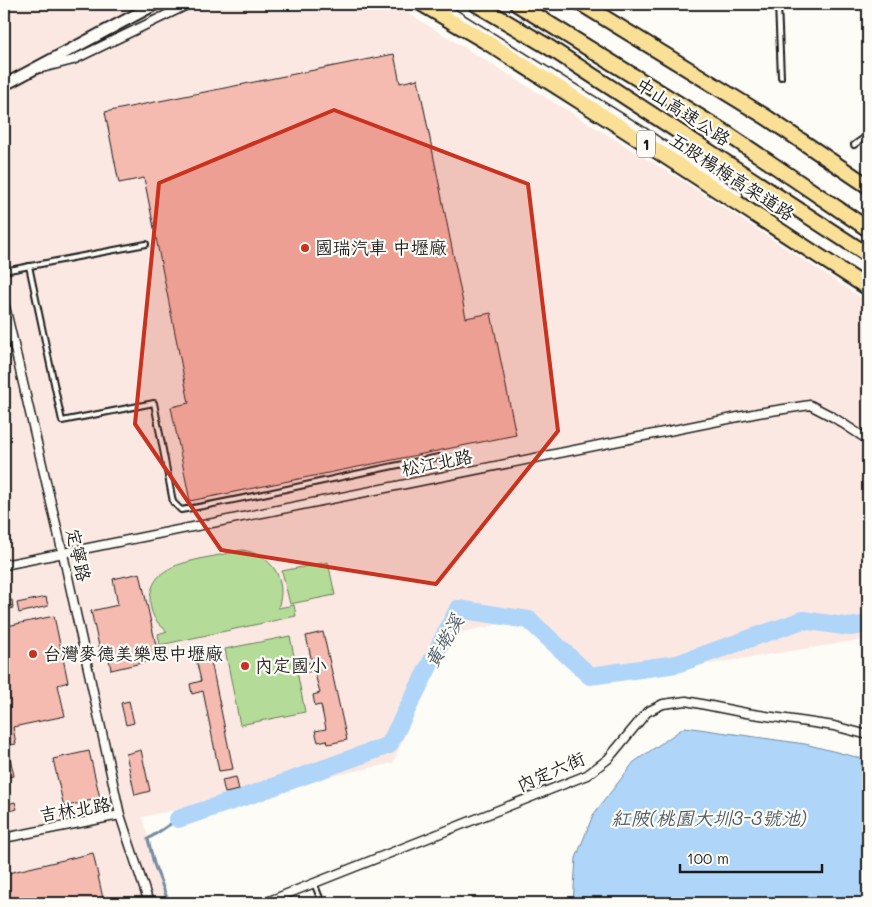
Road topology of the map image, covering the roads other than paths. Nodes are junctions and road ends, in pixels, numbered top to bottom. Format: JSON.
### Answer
{"nodes":[{"id":1,"x":156,"y":4,"type":"edge"},
{"id":2,"x":189,"y":4,"type":"edge"},
{"id":3,"x":422,"y":4,"type":"edge"},
{"id":4,"x":438,"y":4,"type":"edge"},
{"id":5,"x":476,"y":4,"type":"edge"},
{"id":6,"x":517,"y":4,"type":"edge"},
{"id":7,"x":582,"y":4,"type":"edge"},
{"id":8,"x":778,"y":4,"type":"edge"},
{"id":9,"x":110,"y":28,"type":"junction"},
{"id":10,"x":139,"y":28,"type":"junction"},
{"id":11,"x":30,"y":71,"type":"junction"},
{"id":12,"x":780,"y":77,"type":"dead end"},
{"id":13,"x":4,"y":85,"type":"edge"},
{"id":14,"x":868,"y":135,"type":"edge"},
{"id":15,"x":854,"y":145,"type":"dead end"},
{"id":16,"x":868,"y":186,"type":"edge"},
{"id":17,"x":868,"y":229,"type":"edge"},
{"id":18,"x":146,"y":244,"type":"dead end"},
{"id":19,"x":868,"y":255,"type":"edge"},
{"id":20,"x":29,"y":266,"type":"junction"},
{"id":21,"x":4,"y":270,"type":"edge"},
{"id":22,"x":868,"y":283,"type":"edge"},
{"id":23,"x":868,"y":288,"type":"edge"},
{"id":24,"x":4,"y":302,"type":"edge"},
{"id":25,"x":868,"y":440,"type":"edge"},
{"id":26,"x":439,"y":457,"type":"dead end"},
{"id":27,"x":4,"y":515,"type":"edge"},
{"id":28,"x":4,"y":524,"type":"edge"},
{"id":29,"x":63,"y":554,"type":"junction"},
{"id":30,"x":4,"y":565,"type":"edge"},
{"id":31,"x":868,"y":735,"type":"edge"},
{"id":32,"x":120,"y":815,"type":"junction"},
{"id":33,"x":4,"y":838,"type":"edge"},
{"id":34,"x":314,"y":883,"type":"junction"},
{"id":35,"x":149,"y":903,"type":"edge"},
{"id":36,"x":264,"y":903,"type":"edge"},
{"id":37,"x":322,"y":903,"type":"edge"}],
"edges":[{"from":1,"to":9,"type":"street"},
{"from":2,"to":10,"type":"street"},
{"from":3,"to":23,"type":"highway","name":"五股楊梅高架道路","number":"1"},
{"from":4,"to":22,"type":"street"},
{"from":5,"to":19,"type":"highway","name":"中山高速公路","number":"1"},
{"from":6,"to":17,"type":"highway","name":"中山高速公路"},
{"from":7,"to":16,"type":"highway"},
{"from":8,"to":12,"type":"lane"},
{"from":9,"to":10,"type":"street"},
{"from":9,"to":11,"type":"street"},
{"from":10,"to":11,"type":"street"},
{"from":11,"to":13,"type":"street"},
{"from":14,"to":15,"type":"lane"},
{"from":18,"to":20,"type":"lane"},
{"from":20,"to":21,"type":"lane"},
{"from":20,"to":26,"type":"lane"},
{"from":24,"to":29,"type":"street","name":"定寧路"},
{"from":25,"to":29,"type":"street","name":"松江北路"},
{"from":27,"to":28,"type":"lane"},
{"from":29,"to":30,"type":"street","name":"松江北路"},
{"from":29,"to":32,"type":"street","name":"定寧路"},
{"from":31,"to":34,"type":"street","name":"內定六街"},
{"from":32,"to":33,"type":"street","name":"吉林北路"},
{"from":32,"to":35,"type":"street","name":"吉林北路"},
{"from":34,"to":36,"type":"street","name":"內定六街"},
{"from":34,"to":37,"type":"lane"}]}
